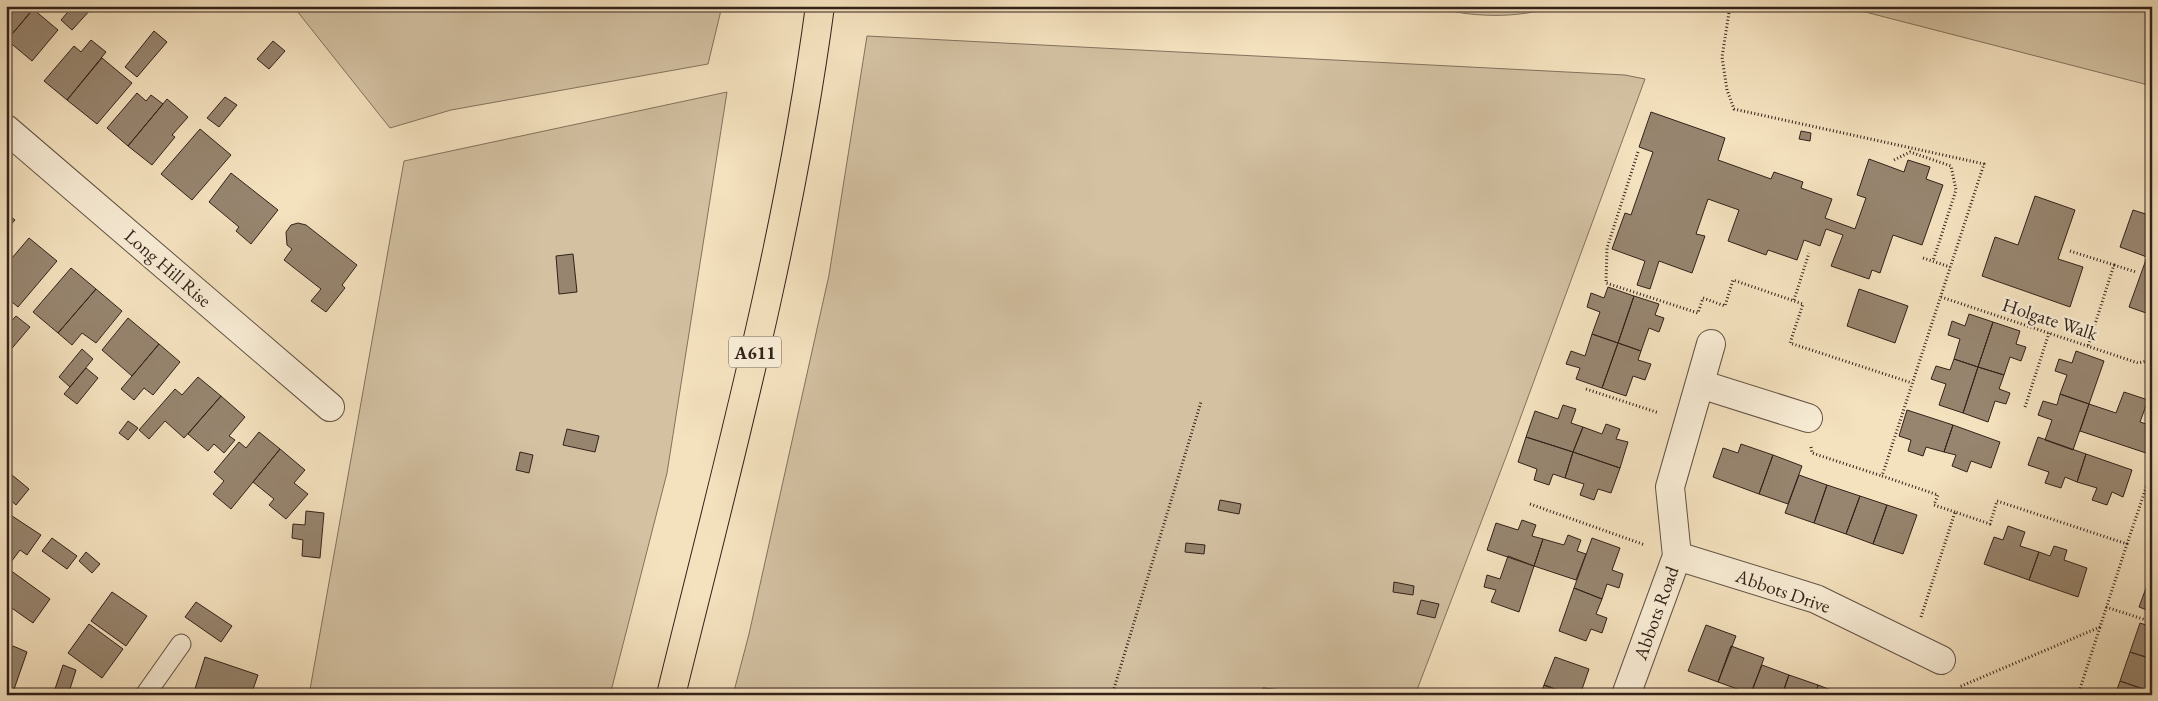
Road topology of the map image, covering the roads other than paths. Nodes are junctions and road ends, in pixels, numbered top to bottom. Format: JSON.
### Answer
{"nodes":[{"id":1,"x":820,"y":6,"type":"edge"},
{"id":2,"x":6,"y":129,"type":"edge"},
{"id":3,"x":1711,"y":344,"type":"dead end"},
{"id":4,"x":1700,"y":384,"type":"junction"},
{"id":5,"x":330,"y":407,"type":"dead end"},
{"id":6,"x":1808,"y":418,"type":"road end"},
{"id":7,"x":1677,"y":556,"type":"junction"},
{"id":8,"x":181,"y":644,"type":"dead end"},
{"id":9,"x":1941,"y":660,"type":"dead end"},
{"id":10,"x":145,"y":695,"type":"edge"},
{"id":11,"x":671,"y":695,"type":"edge"},
{"id":12,"x":1626,"y":695,"type":"edge"}],
"edges":[{"from":1,"to":11,"type":"main road","number":"A611"},
{"from":2,"to":5,"type":"street","name":"Long Hill Rise"},
{"from":3,"to":4,"type":"street","name":"Abbots Road"},
{"from":4,"to":6,"type":"street"},
{"from":4,"to":7,"type":"street","name":"Abbots Road"},
{"from":7,"to":9,"type":"street","name":"Abbots Drive"},
{"from":7,"to":12,"type":"street","name":"Abbots Road"},
{"from":8,"to":10,"type":"lane"}]}
